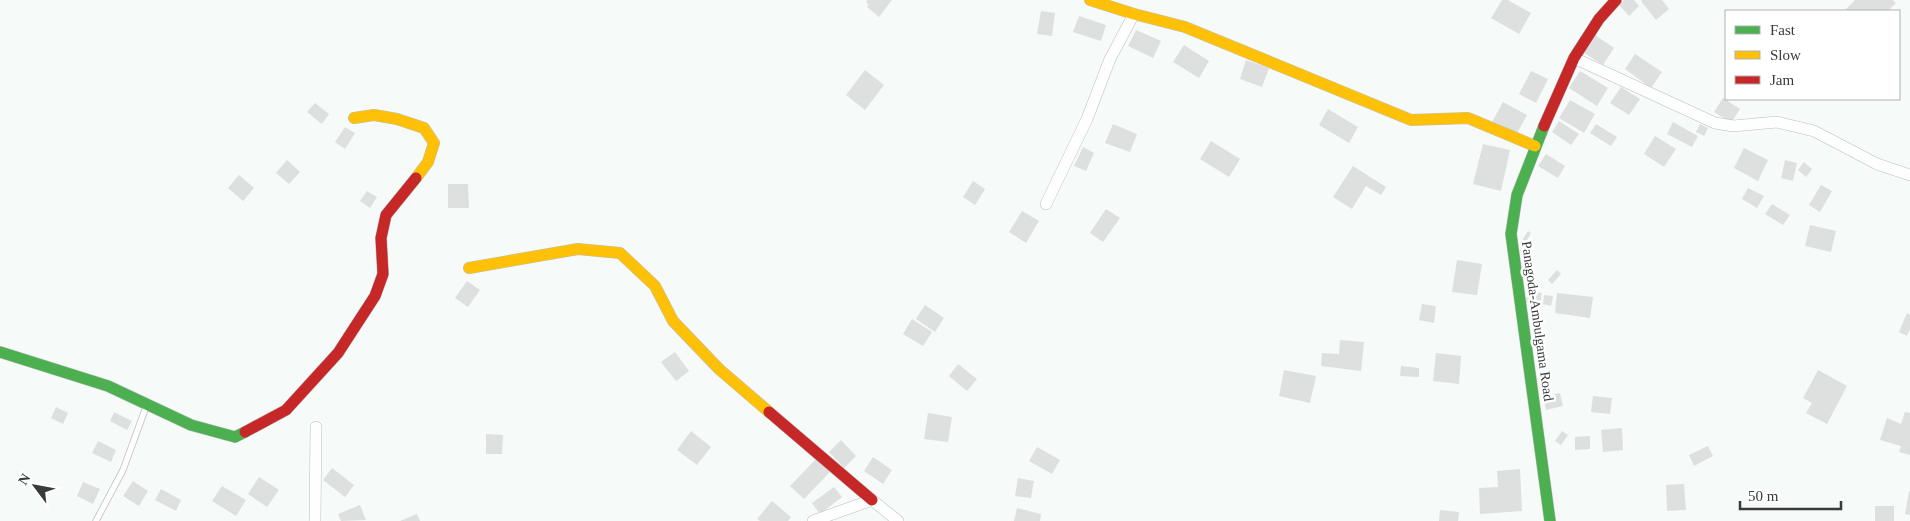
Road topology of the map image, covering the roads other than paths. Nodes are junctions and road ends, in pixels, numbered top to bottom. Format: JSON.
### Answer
{"nodes":[{"id":1,"x":1090,"y":0,"type":"edge"},
{"id":2,"x":1616,"y":0,"type":"edge"},
{"id":3,"x":1134,"y":14,"type":"junction"},
{"id":4,"x":1574,"y":58,"type":"junction"},
{"id":5,"x":354,"y":118,"type":"dead end"},
{"id":6,"x":1535,"y":146,"type":"junction"},
{"id":7,"x":1910,"y":175,"type":"edge"},
{"id":8,"x":1046,"y":204,"type":"dead end"},
{"id":9,"x":469,"y":268,"type":"dead end"},
{"id":10,"x":0,"y":352,"type":"edge"},
{"id":11,"x":147,"y":405,"type":"junction"},
{"id":12,"x":316,"y":427,"type":"dead end"},
{"id":13,"x":872,"y":500,"type":"junction"},
{"id":14,"x":96,"y":521,"type":"edge"},
{"id":15,"x":315,"y":521,"type":"edge"},
{"id":16,"x":813,"y":521,"type":"edge"},
{"id":17,"x":898,"y":521,"type":"edge"},
{"id":18,"x":1550,"y":521,"type":"edge"}],
"edges":[{"from":1,"to":3,"type":"street"},
{"from":2,"to":4,"type":"street","name":"Panagoda-Ambulgama Road"},
{"from":3,"to":6,"type":"street"},
{"from":3,"to":8,"type":"street"},
{"from":4,"to":6,"type":"street","name":"Panagoda-Ambulgama Road"},
{"from":4,"to":7,"type":"street"},
{"from":5,"to":11,"type":"street"},
{"from":6,"to":18,"type":"street","name":"Panagoda-Ambulgama Road"},
{"from":9,"to":13,"type":"street"},
{"from":10,"to":11,"type":"street"},
{"from":11,"to":14,"type":"lane"},
{"from":12,"to":15,"type":"street"},
{"from":13,"to":16,"type":"street"},
{"from":13,"to":17,"type":"street"}]}
